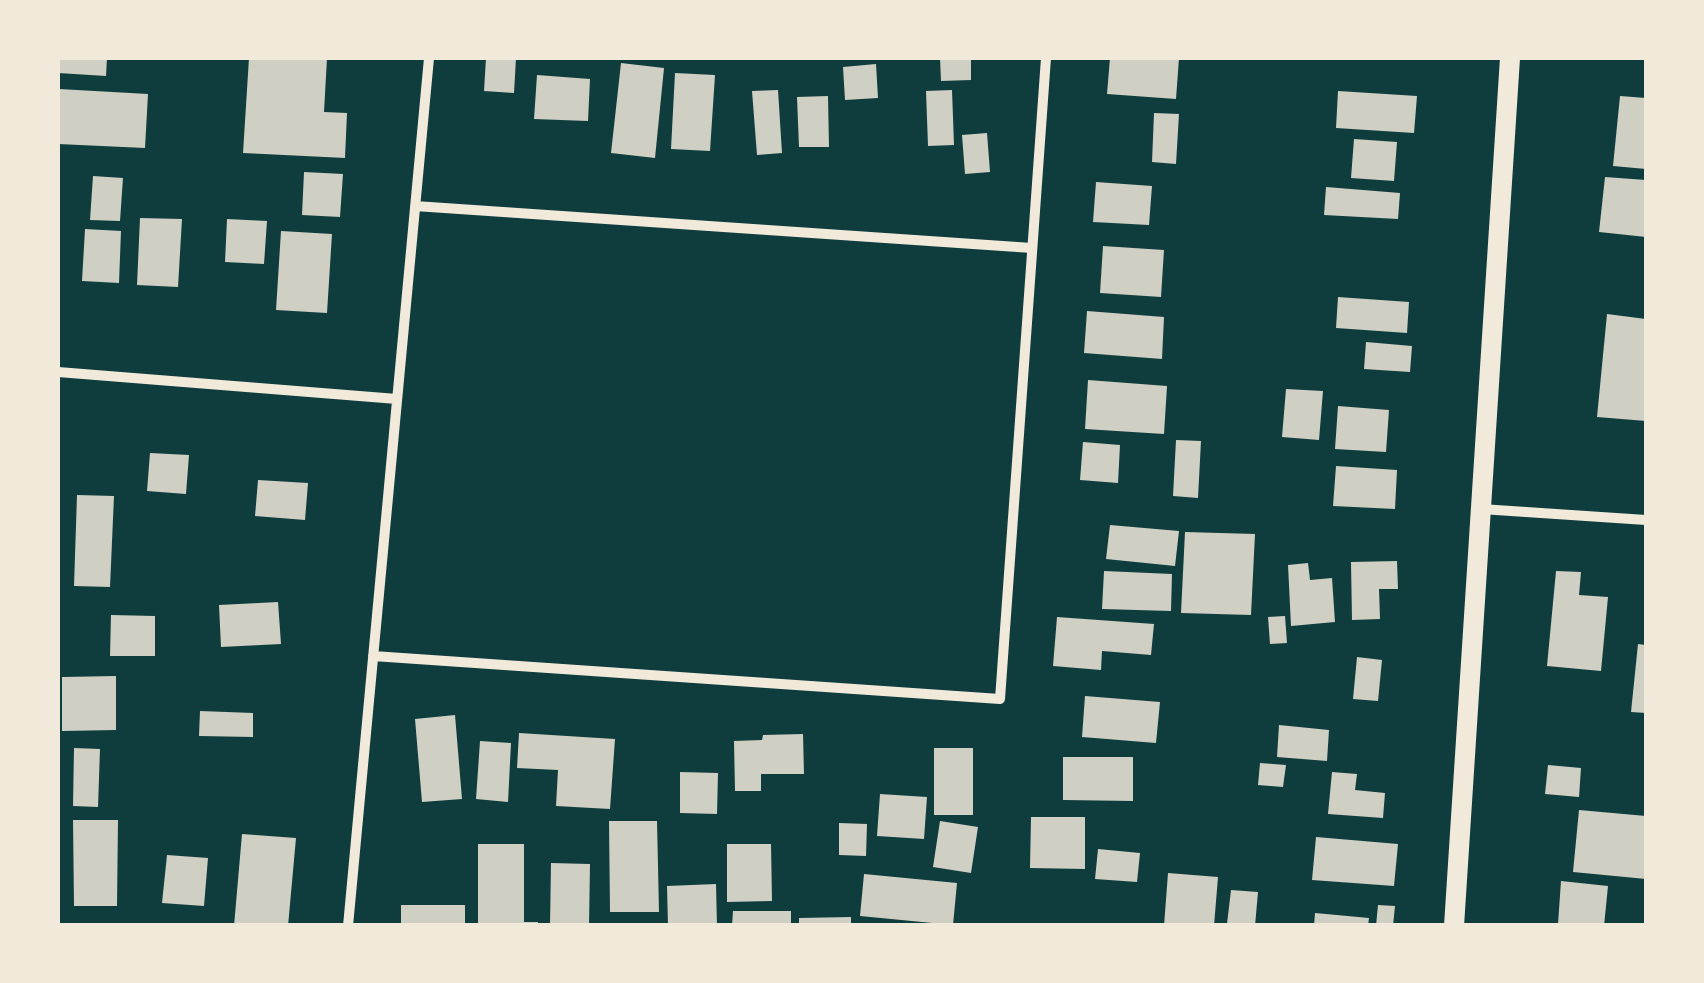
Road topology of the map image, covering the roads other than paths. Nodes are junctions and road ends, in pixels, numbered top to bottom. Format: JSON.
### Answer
{"nodes":[{"id":1,"x":429,"y":58,"type":"edge"},
{"id":2,"x":1046,"y":58,"type":"edge"},
{"id":3,"x":1510,"y":58,"type":"edge"},
{"id":4,"x":415,"y":206,"type":"junction"},
{"id":5,"x":1032,"y":248,"type":"junction"},
{"id":6,"x":58,"y":372,"type":"edge"},
{"id":7,"x":397,"y":399,"type":"junction"},
{"id":8,"x":1481,"y":509,"type":"junction"},
{"id":9,"x":1646,"y":520,"type":"edge"},
{"id":10,"x":373,"y":656,"type":"junction"},
{"id":11,"x":348,"y":926,"type":"edge"},
{"id":12,"x":1454,"y":926,"type":"edge"}],
"edges":[{"from":1,"to":4,"type":"street"},
{"from":2,"to":5,"type":"street"},
{"from":3,"to":8,"type":"main road"},
{"from":4,"to":5,"type":"street"},
{"from":4,"to":7,"type":"street"},
{"from":5,"to":10,"type":"street"},
{"from":6,"to":7,"type":"street"},
{"from":7,"to":10,"type":"street"},
{"from":8,"to":9,"type":"street"},
{"from":8,"to":12,"type":"main road"},
{"from":10,"to":11,"type":"street"}]}
